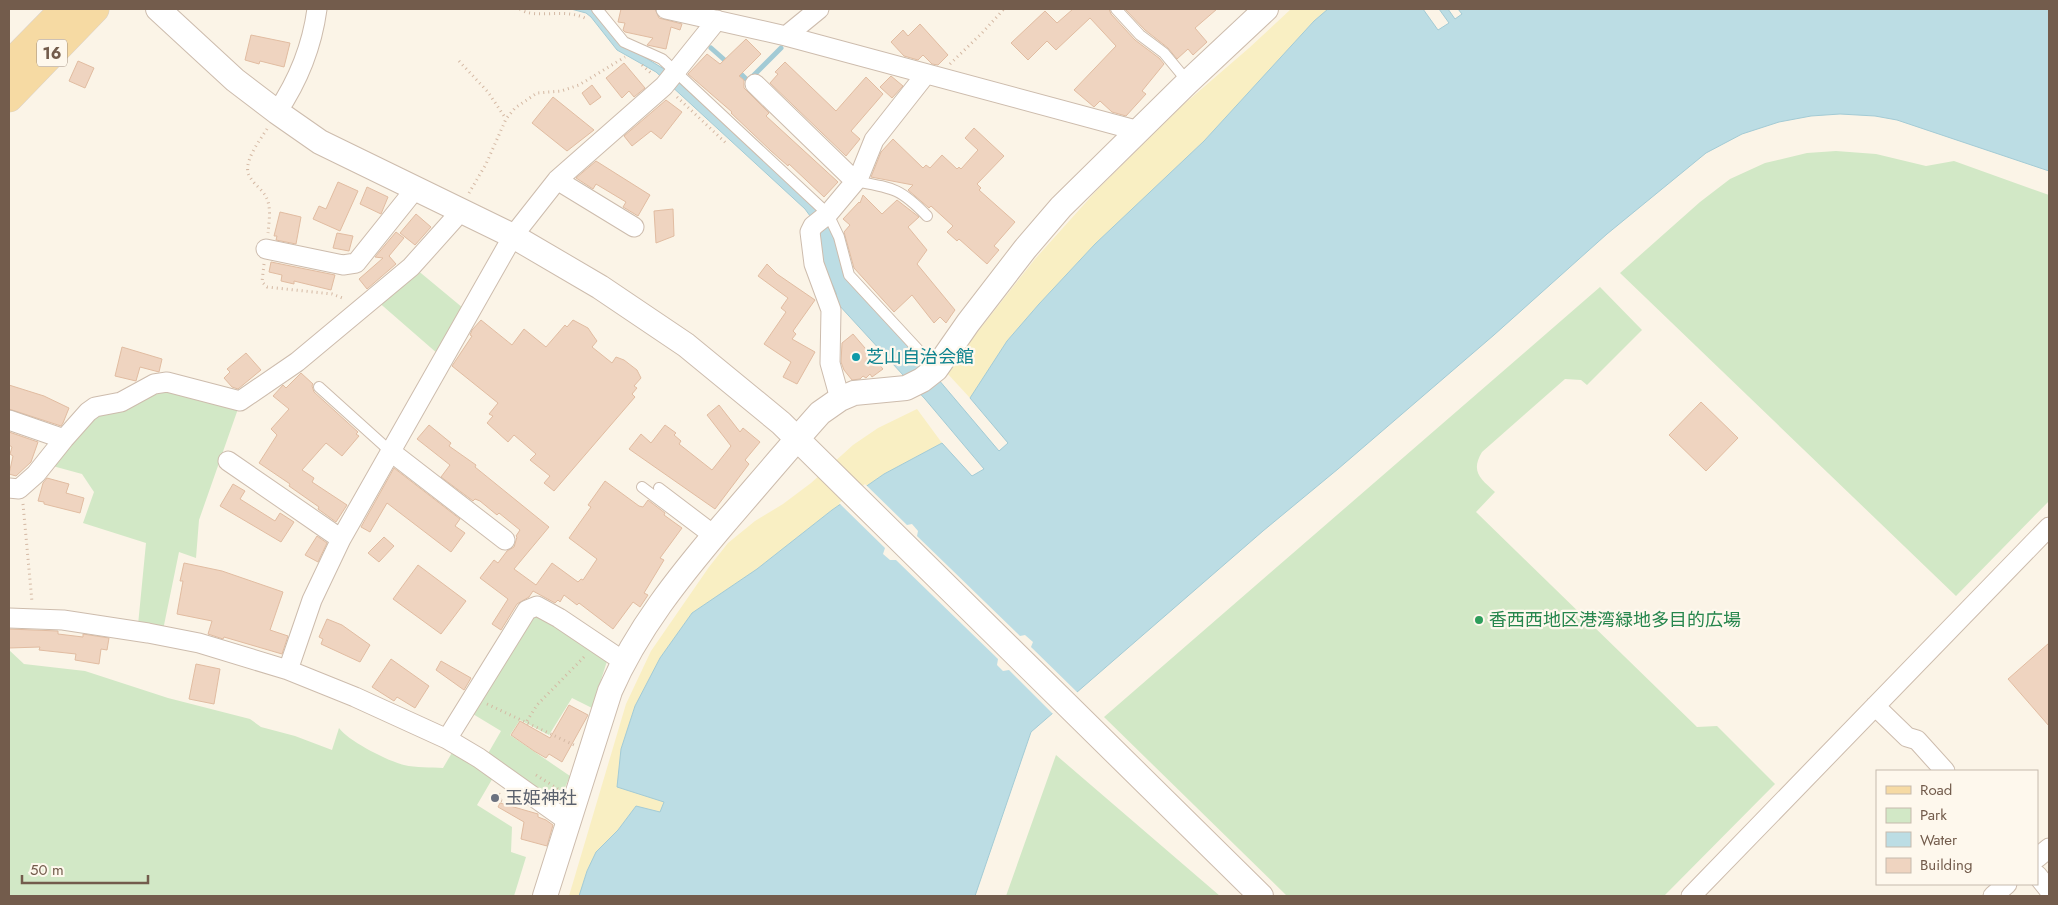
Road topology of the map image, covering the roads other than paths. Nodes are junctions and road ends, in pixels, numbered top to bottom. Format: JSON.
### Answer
{"nodes":[{"id":1,"x":64,"y":9,"type":"edge"},
{"id":2,"x":95,"y":9,"type":"edge"},
{"id":3,"x":158,"y":9,"type":"edge"},
{"id":4,"x":317,"y":9,"type":"edge"},
{"id":5,"x":597,"y":9,"type":"edge"},
{"id":6,"x":666,"y":9,"type":"edge"},
{"id":7,"x":1116,"y":9,"type":"edge"},
{"id":8,"x":1266,"y":9,"type":"edge"},
{"id":9,"x":807,"y":13,"type":"edge"},
{"id":10,"x":717,"y":20,"type":"junction"},
{"id":11,"x":786,"y":36,"type":"junction"},
{"id":12,"x":9,"y":65,"type":"edge"},
{"id":13,"x":677,"y":71,"type":"junction"},
{"id":14,"x":931,"y":75,"type":"junction"},
{"id":15,"x":1188,"y":82,"type":"junction"},
{"id":16,"x":755,"y":84,"type":"dead end"},
{"id":17,"x":9,"y":98,"type":"edge"},
{"id":18,"x":277,"y":112,"type":"junction"},
{"id":19,"x":1139,"y":131,"type":"junction"},
{"id":20,"x":557,"y":180,"type":"junction"},
{"id":21,"x":855,"y":182,"type":"junction"},
{"id":22,"x":416,"y":188,"type":"junction"},
{"id":23,"x":459,"y":209,"type":"junction"},
{"id":24,"x":828,"y":214,"type":"junction"},
{"id":25,"x":927,"y":216,"type":"dead end"},
{"id":26,"x":634,"y":227,"type":"dead end"},
{"id":27,"x":513,"y":236,"type":"junction"},
{"id":28,"x":266,"y":249,"type":"road end"},
{"id":29,"x":936,"y":369,"type":"junction"},
{"id":30,"x":320,"y":387,"type":"dead end"},
{"id":31,"x":840,"y":399,"type":"junction"},
{"id":32,"x":9,"y":420,"type":"edge"},
{"id":33,"x":64,"y":438,"type":"junction"},
{"id":34,"x":796,"y":440,"type":"junction"},
{"id":35,"x":390,"y":451,"type":"junction"},
{"id":36,"x":228,"y":461,"type":"dead end"},
{"id":37,"x":642,"y":487,"type":"dead end"},
{"id":38,"x":659,"y":488,"type":"dead end"},
{"id":39,"x":14,"y":489,"type":"edge"},
{"id":40,"x":2049,"y":527,"type":"edge"},
{"id":41,"x":714,"y":536,"type":"junction"},
{"id":42,"x":341,"y":539,"type":"junction"},
{"id":43,"x":504,"y":540,"type":"dead end"},
{"id":44,"x":9,"y":618,"type":"edge"},
{"id":45,"x":623,"y":661,"type":"junction"},
{"id":46,"x":288,"y":670,"type":"junction"},
{"id":47,"x":1875,"y":706,"type":"junction"},
{"id":48,"x":447,"y":739,"type":"junction"},
{"id":49,"x":1944,"y":770,"type":"edge"},
{"id":50,"x":569,"y":822,"type":"junction"},
{"id":51,"x":2049,"y":848,"type":"edge"},
{"id":52,"x":2038,"y":857,"type":"edge"},
{"id":53,"x":2038,"y":876,"type":"edge"},
{"id":54,"x":2006,"y":885,"type":"edge"},
{"id":55,"x":2049,"y":890,"type":"edge"},
{"id":56,"x":545,"y":896,"type":"edge"},
{"id":57,"x":1261,"y":896,"type":"edge"},
{"id":58,"x":1691,"y":896,"type":"edge"},
{"id":59,"x":1992,"y":896,"type":"edge"}],
"edges":[{"from":1,"to":12,"type":"main road","number":"16"},
{"from":2,"to":17,"type":"main road","number":"16"},
{"from":3,"to":18,"type":"street"},
{"from":4,"to":18,"type":"street"},
{"from":5,"to":13,"type":"lane"},
{"from":6,"to":10,"type":"street"},
{"from":7,"to":15,"type":"lane"},
{"from":8,"to":15,"type":"street"},
{"from":9,"to":11,"type":"street"},
{"from":10,"to":11,"type":"street"},
{"from":10,"to":13,"type":"street"},
{"from":11,"to":14,"type":"street"},
{"from":13,"to":20,"type":"street"},
{"from":13,"to":24,"type":"lane"},
{"from":14,"to":19,"type":"street"},
{"from":14,"to":21,"type":"street"},
{"from":15,"to":19,"type":"street"},
{"from":16,"to":21,"type":"street"},
{"from":18,"to":22,"type":"street"},
{"from":19,"to":29,"type":"street"},
{"from":20,"to":26,"type":"street"},
{"from":20,"to":27,"type":"street"},
{"from":21,"to":24,"type":"street"},
{"from":21,"to":25,"type":"lane"},
{"from":22,"to":23,"type":"street"},
{"from":22,"to":28,"type":"street"},
{"from":23,"to":27,"type":"street"},
{"from":23,"to":33,"type":"street"},
{"from":24,"to":29,"type":"lane"},
{"from":24,"to":31,"type":"street"},
{"from":27,"to":34,"type":"street"},
{"from":27,"to":35,"type":"street"},
{"from":29,"to":31,"type":"street"},
{"from":30,"to":35,"type":"lane"},
{"from":31,"to":34,"type":"street"},
{"from":32,"to":33,"type":"street"},
{"from":33,"to":39,"type":"street"},
{"from":34,"to":41,"type":"street"},
{"from":34,"to":57,"type":"street"},
{"from":35,"to":42,"type":"street"},
{"from":35,"to":43,"type":"street"},
{"from":36,"to":42,"type":"street"},
{"from":37,"to":41,"type":"lane"},
{"from":38,"to":41,"type":"lane"},
{"from":40,"to":47,"type":"street"},
{"from":41,"to":45,"type":"street"},
{"from":42,"to":46,"type":"street"},
{"from":44,"to":46,"type":"street"},
{"from":45,"to":48,"type":"street"},
{"from":45,"to":50,"type":"street"},
{"from":46,"to":48,"type":"street"},
{"from":47,"to":49,"type":"street"},
{"from":47,"to":58,"type":"street"},
{"from":48,"to":50,"type":"street"},
{"from":50,"to":56,"type":"street"},
{"from":51,"to":52,"type":"street"},
{"from":53,"to":55,"type":"street"},
{"from":54,"to":59,"type":"street"}]}
